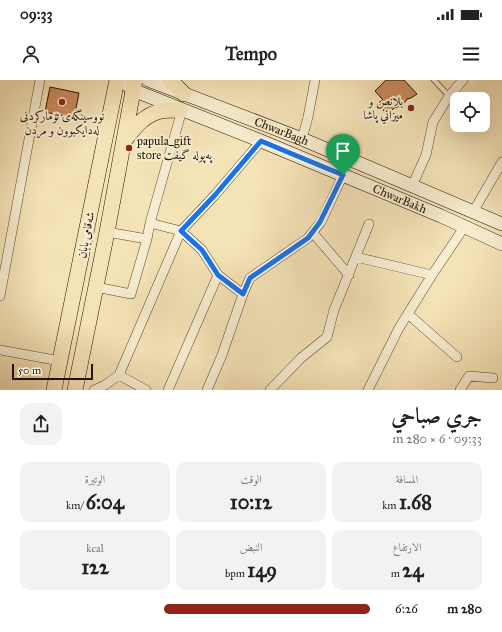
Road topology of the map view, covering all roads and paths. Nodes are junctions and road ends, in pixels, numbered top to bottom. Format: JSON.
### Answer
{"nodes":[{"id":1,"x":40,"y":80,"type":"edge"},
{"id":2,"x":117,"y":80,"type":"edge"},
{"id":3,"x":148,"y":80,"type":"edge"},
{"id":4,"x":170,"y":80,"type":"edge"},
{"id":5,"x":315,"y":80,"type":"edge"},
{"id":6,"x":434,"y":80,"type":"edge"},
{"id":7,"x":464,"y":80,"type":"edge"},
{"id":8,"x":130,"y":83,"type":"edge"},
{"id":9,"x":184,"y":94,"type":"junction"},
{"id":10,"x":449,"y":96,"type":"junction"},
{"id":11,"x":181,"y":110,"type":"junction"},
{"id":12,"x":302,"y":139,"type":"junction"},
{"id":13,"x":261,"y":141,"type":"junction"},
{"id":14,"x":124,"y":142,"type":"junction"},
{"id":15,"x":502,"y":162,"type":"edge"},
{"id":16,"x":343,"y":175,"type":"junction"},
{"id":17,"x":412,"y":186,"type":"junction"},
{"id":18,"x":473,"y":212,"type":"junction"},
{"id":19,"x":150,"y":223,"type":"junction"},
{"id":20,"x":369,"y":224,"type":"dead end"},
{"id":21,"x":502,"y":224,"type":"edge"},
{"id":22,"x":465,"y":226,"type":"junction"},
{"id":23,"x":181,"y":231,"type":"junction"},
{"id":24,"x":107,"y":232,"type":"junction"},
{"id":25,"x":313,"y":233,"type":"junction"},
{"id":26,"x":147,"y":239,"type":"junction"},
{"id":27,"x":502,"y":244,"type":"edge"},
{"id":28,"x":356,"y":258,"type":"junction"},
{"id":29,"x":432,"y":274,"type":"junction"},
{"id":30,"x":218,"y":275,"type":"junction"},
{"id":31,"x":349,"y":275,"type":"junction"},
{"id":32,"x":96,"y":287,"type":"junction"},
{"id":33,"x":243,"y":294,"type":"junction"},
{"id":34,"x":0,"y":296,"type":"edge"},
{"id":35,"x":408,"y":314,"type":"junction"},
{"id":36,"x":0,"y":350,"type":"edge"},
{"id":37,"x":457,"y":357,"type":"dead end"},
{"id":38,"x":60,"y":361,"type":"junction"},
{"id":39,"x":119,"y":375,"type":"junction"},
{"id":40,"x":493,"y":378,"type":"dead end"},
{"id":41,"x":54,"y":390,"type":"edge"},
{"id":42,"x":75,"y":390,"type":"edge"},
{"id":43,"x":94,"y":390,"type":"edge"},
{"id":44,"x":146,"y":390,"type":"edge"},
{"id":45,"x":168,"y":390,"type":"edge"},
{"id":46,"x":207,"y":390,"type":"edge"},
{"id":47,"x":270,"y":390,"type":"edge"},
{"id":48,"x":368,"y":390,"type":"edge"},
{"id":49,"x":460,"y":390,"type":"edge"}],
"edges":[{"from":1,"to":34,"type":"street"},
{"from":2,"to":38,"type":"main road","name":"شەقامی بابان"},
{"from":3,"to":9,"type":"main road","name":"ChwarBagh"},
{"from":4,"to":9,"type":"main road"},
{"from":5,"to":12,"type":"street"},
{"from":6,"to":10,"type":"lane"},
{"from":7,"to":10,"type":"street"},
{"from":8,"to":11,"type":"main road","name":"ChwarBakh"},
{"from":8,"to":14,"type":"main road","name":"شەقامی بابان"},
{"from":9,"to":12,"type":"main road","name":"ChwarBagh"},
{"from":10,"to":17,"type":"street"},
{"from":11,"to":13,"type":"main road","name":"ChwarBakh"},
{"from":11,"to":14,"type":"main road"},
{"from":11,"to":19,"type":"street"},
{"from":12,"to":17,"type":"main road","name":"ChwarBagh"},
{"from":13,"to":16,"type":"main road","name":"ChwarBakh"},
{"from":13,"to":23,"type":"street"},
{"from":14,"to":24,"type":"main road","name":"شەقامی بابان"},
{"from":15,"to":18,"type":"street"},
{"from":16,"to":22,"type":"main road","name":"ChwarBakh"},
{"from":16,"to":25,"type":"street"},
{"from":17,"to":18,"type":"main road","name":"ChwarBagh"},
{"from":18,"to":21,"type":"main road","name":"ChwarBagh"},
{"from":19,"to":23,"type":"street"},
{"from":19,"to":26,"type":"street"},
{"from":20,"to":28,"type":"street"},
{"from":22,"to":27,"type":"main road","name":"ChwarBakh"},
{"from":22,"to":29,"type":"street"},
{"from":23,"to":30,"type":"street"},
{"from":23,"to":39,"type":"street"},
{"from":24,"to":26,"type":"street"},
{"from":24,"to":32,"type":"main road","name":"شەقامی بابان"},
{"from":25,"to":31,"type":"street"},
{"from":25,"to":33,"type":"street"},
{"from":26,"to":32,"type":"street"},
{"from":28,"to":29,"type":"street"},
{"from":28,"to":31,"type":"street"},
{"from":29,"to":35,"type":"street"},
{"from":30,"to":33,"type":"street"},
{"from":30,"to":45,"type":"street"},
{"from":31,"to":47,"type":"street"},
{"from":32,"to":42,"type":"main road","name":"شەقامی بابان"},
{"from":33,"to":46,"type":"street"},
{"from":35,"to":37,"type":"street"},
{"from":35,"to":48,"type":"street"},
{"from":36,"to":38,"type":"street"},
{"from":38,"to":41,"type":"main road","name":"شەقامی بابان"},
{"from":39,"to":43,"type":"street"},
{"from":39,"to":44,"type":"street"},
{"from":40,"to":49,"type":"street"}]}
